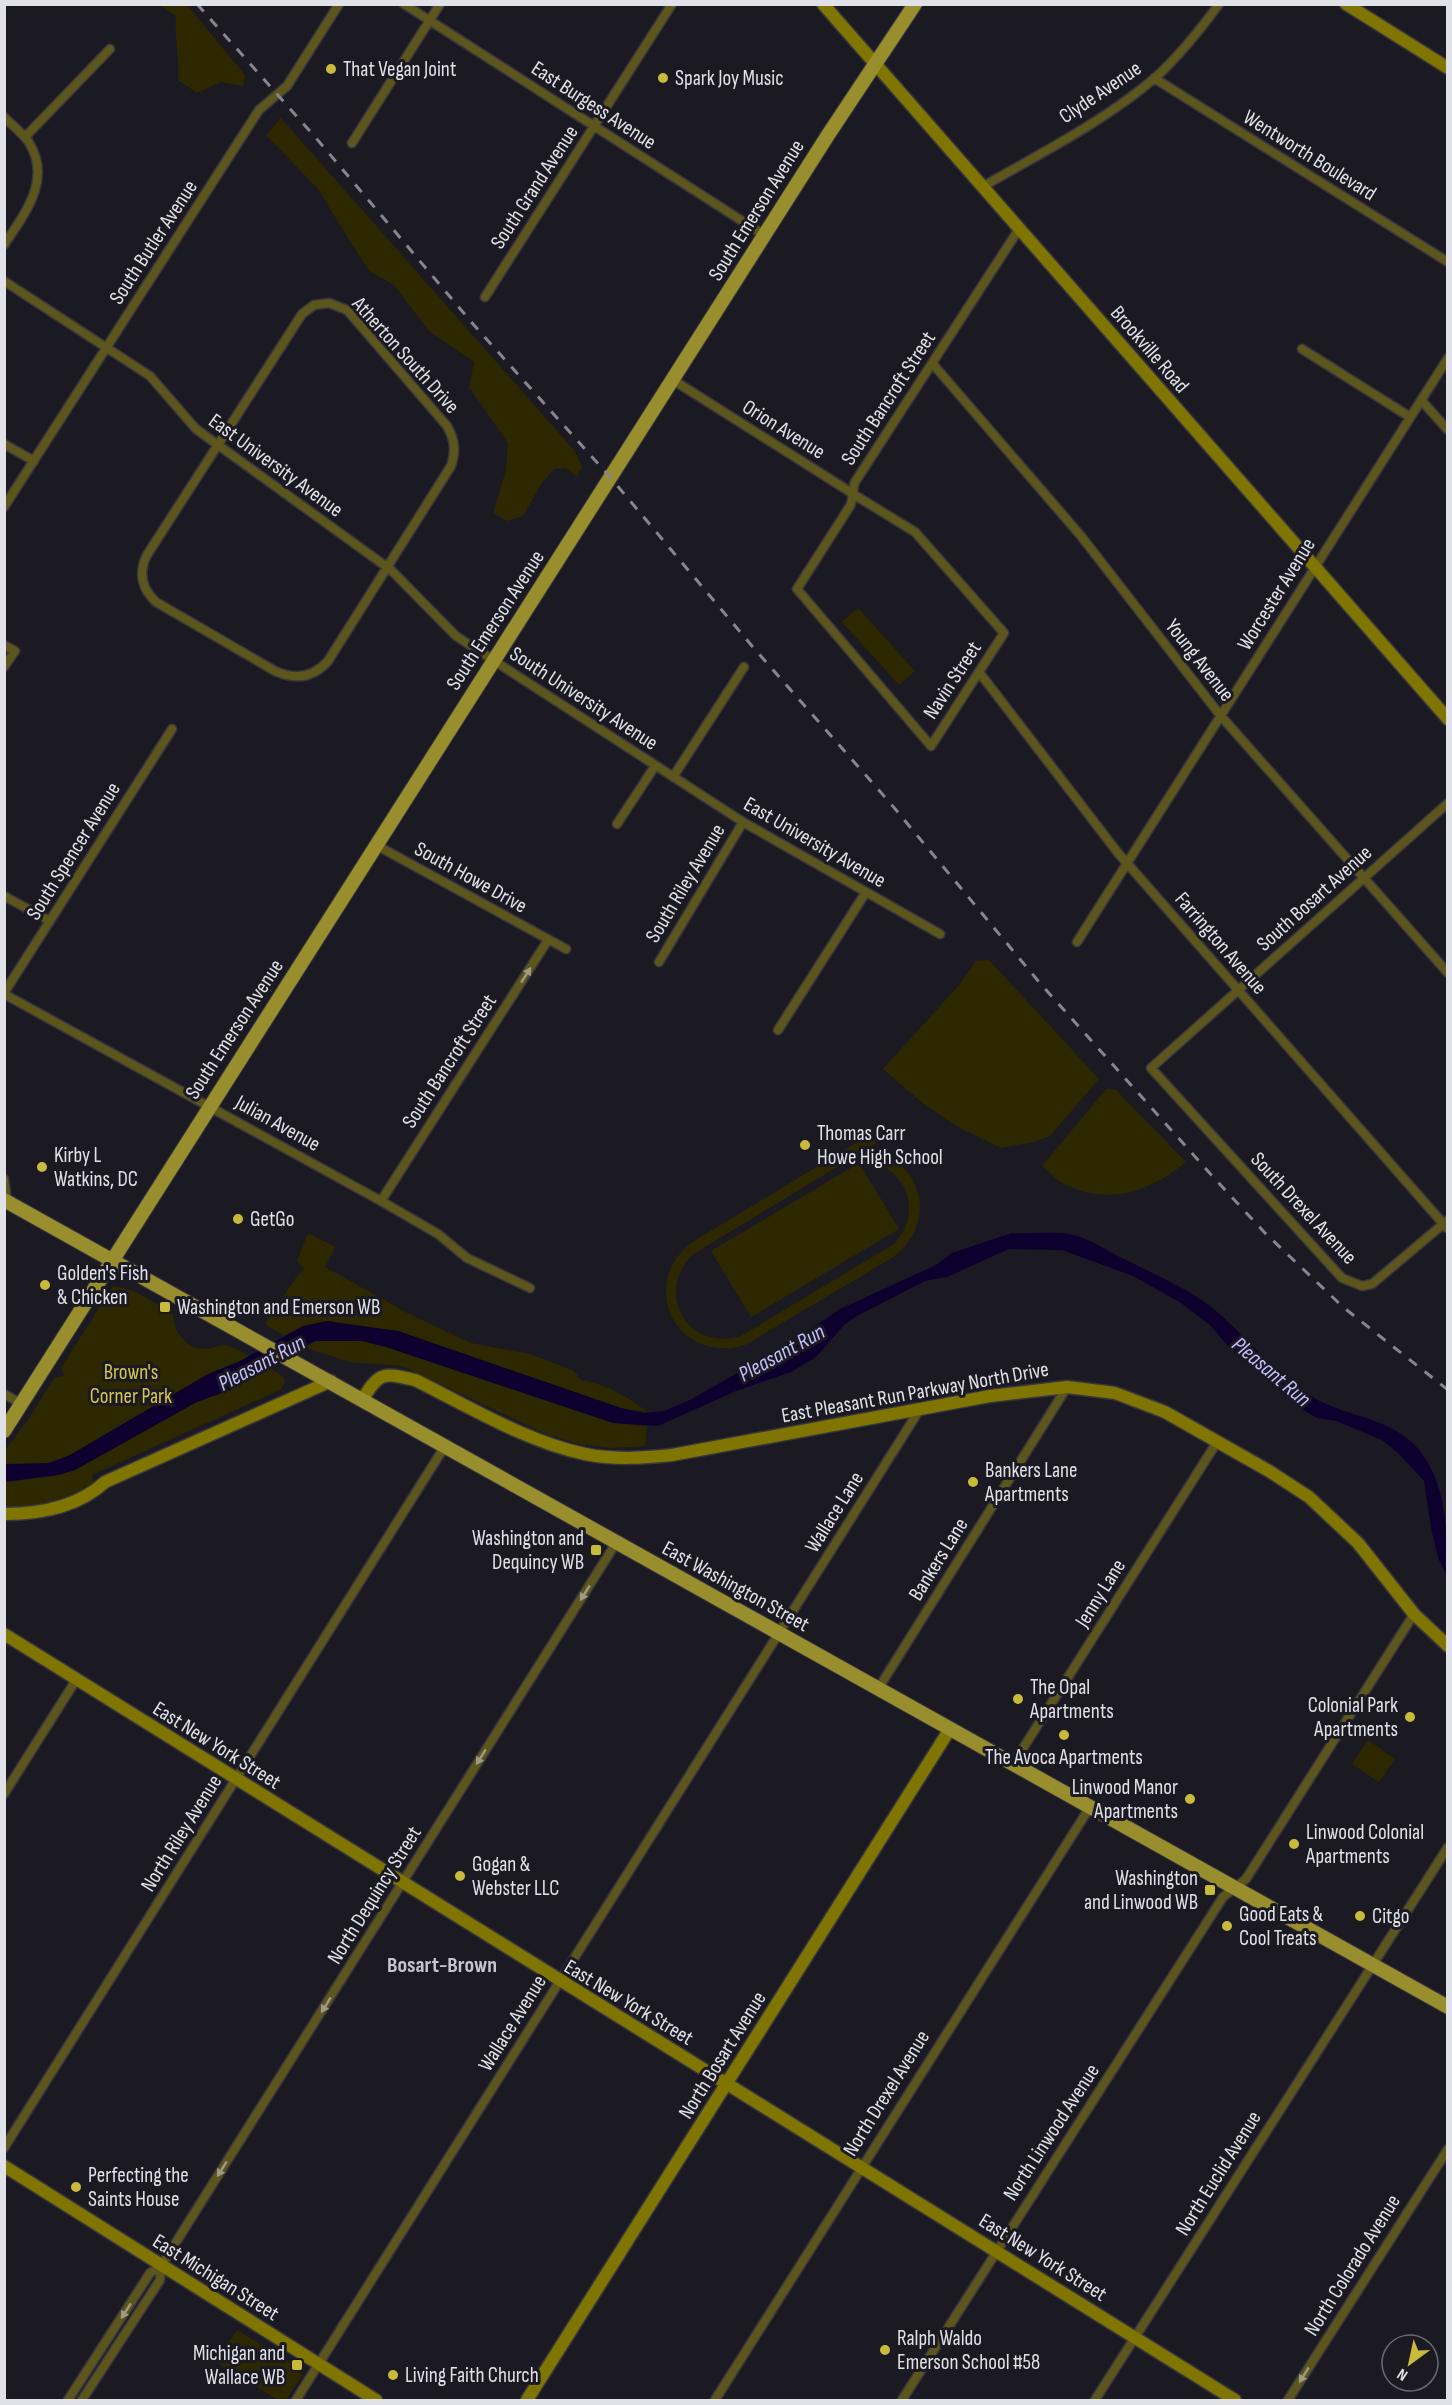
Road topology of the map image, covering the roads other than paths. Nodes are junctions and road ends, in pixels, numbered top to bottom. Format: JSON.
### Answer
{"nodes":[{"id":1,"x":339,"y":4,"type":"edge"},
{"id":2,"x":404,"y":4,"type":"edge"},
{"id":3,"x":440,"y":4,"type":"edge"},
{"id":4,"x":672,"y":4,"type":"edge"},
{"id":5,"x":823,"y":4,"type":"edge"},
{"id":6,"x":915,"y":4,"type":"edge"},
{"id":7,"x":1219,"y":4,"type":"edge"},
{"id":8,"x":1346,"y":4,"type":"edge"},
{"id":9,"x":430,"y":21,"type":"junction"},
{"id":10,"x":110,"y":49,"type":"dead end"},
{"id":11,"x":876,"y":64,"type":"junction"},
{"id":12,"x":1448,"y":68,"type":"edge"},
{"id":13,"x":1154,"y":78,"type":"junction"},
{"id":14,"x":4,"y":117,"type":"edge"},
{"id":15,"x":594,"y":126,"type":"junction"},
{"id":16,"x":25,"y":137,"type":"junction"},
{"id":17,"x":352,"y":143,"type":"dead end"},
{"id":18,"x":982,"y":187,"type":"junction"},
{"id":19,"x":1019,"y":230,"type":"junction"},
{"id":20,"x":764,"y":235,"type":"junction"},
{"id":21,"x":4,"y":245,"type":"edge"},
{"id":22,"x":1448,"y":262,"type":"edge"},
{"id":23,"x":4,"y":281,"type":"edge"},
{"id":24,"x":485,"y":297,"type":"dead end"},
{"id":25,"x":107,"y":347,"type":"junction"},
{"id":26,"x":1302,"y":348,"type":"dead end"},
{"id":27,"x":1448,"y":358,"type":"edge"},
{"id":28,"x":932,"y":363,"type":"junction"},
{"id":29,"x":673,"y":380,"type":"junction"},
{"id":30,"x":1421,"y":400,"type":"junction"},
{"id":31,"x":1410,"y":417,"type":"junction"},
{"id":32,"x":1448,"y":430,"type":"edge"},
{"id":33,"x":4,"y":444,"type":"edge"},
{"id":34,"x":217,"y":446,"type":"junction"},
{"id":35,"x":34,"y":461,"type":"junction"},
{"id":36,"x":853,"y":494,"type":"junction"},
{"id":37,"x":4,"y":507,"type":"edge"},
{"id":38,"x":387,"y":567,"type":"junction"},
{"id":39,"x":1314,"y":568,"type":"junction"},
{"id":40,"x":1004,"y":633,"type":"joint"},
{"id":41,"x":4,"y":645,"type":"edge"},
{"id":42,"x":494,"y":661,"type":"junction"},
{"id":43,"x":4,"y":667,"type":"edge"},
{"id":44,"x":744,"y":667,"type":"dead end"},
{"id":45,"x":979,"y":672,"type":"junction"},
{"id":46,"x":1220,"y":715,"type":"junction"},
{"id":47,"x":1448,"y":719,"type":"edge"},
{"id":48,"x":172,"y":729,"type":"dead end"},
{"id":49,"x":931,"y":746,"type":"joint"},
{"id":50,"x":655,"y":766,"type":"junction"},
{"id":51,"x":673,"y":777,"type":"junction"},
{"id":52,"x":1448,"y":803,"type":"edge"},
{"id":53,"x":742,"y":822,"type":"junction"},
{"id":54,"x":617,"y":824,"type":"dead end"},
{"id":55,"x":376,"y":845,"type":"junction"},
{"id":56,"x":1126,"y":862,"type":"junction"},
{"id":57,"x":1364,"y":878,"type":"junction"},
{"id":58,"x":866,"y":892,"type":"junction"},
{"id":59,"x":4,"y":896,"type":"edge"},
{"id":60,"x":50,"y":921,"type":"junction"},
{"id":61,"x":940,"y":934,"type":"dead end"},
{"id":62,"x":548,"y":940,"type":"junction"},
{"id":63,"x":1077,"y":942,"type":"dead end"},
{"id":64,"x":566,"y":949,"type":"dead end"},
{"id":65,"x":659,"y":962,"type":"dead end"},
{"id":66,"x":1448,"y":973,"type":"edge"},
{"id":67,"x":1238,"y":989,"type":"junction"},
{"id":68,"x":4,"y":993,"type":"edge"},
{"id":69,"x":778,"y":1030,"type":"dead end"},
{"id":70,"x":1151,"y":1068,"type":"joint"},
{"id":71,"x":209,"y":1106,"type":"junction"},
{"id":72,"x":4,"y":1179,"type":"edge"},
{"id":73,"x":6,"y":1201,"type":"edge"},
{"id":74,"x":381,"y":1201,"type":"junction"},
{"id":75,"x":1446,"y":1224,"type":"edge"},
{"id":76,"x":113,"y":1259,"type":"junction"},
{"id":77,"x":531,"y":1288,"type":"dead end"},
{"id":78,"x":331,"y":1381,"type":"junction"},
{"id":79,"x":1067,"y":1387,"type":"junction"},
{"id":80,"x":4,"y":1394,"type":"edge"},
{"id":81,"x":363,"y":1399,"type":"junction"},
{"id":82,"x":22,"y":1404,"type":"junction"},
{"id":83,"x":920,"y":1409,"type":"junction"},
{"id":84,"x":4,"y":1431,"type":"edge"},
{"id":85,"x":1217,"y":1442,"type":"junction"},
{"id":86,"x":445,"y":1446,"type":"junction"},
{"id":87,"x":4,"y":1514,"type":"edge"},
{"id":88,"x":616,"y":1543,"type":"junction"},
{"id":89,"x":1414,"y":1614,"type":"junction"},
{"id":90,"x":4,"y":1634,"type":"edge"},
{"id":91,"x":778,"y":1634,"type":"junction"},
{"id":92,"x":1448,"y":1646,"type":"edge"},
{"id":93,"x":76,"y":1680,"type":"junction"},
{"id":94,"x":878,"y":1689,"type":"junction"},
{"id":95,"x":950,"y":1730,"type":"junction"},
{"id":96,"x":1013,"y":1764,"type":"junction"},
{"id":97,"x":236,"y":1780,"type":"junction"},
{"id":98,"x":4,"y":1794,"type":"edge"},
{"id":99,"x":1090,"y":1807,"type":"junction"},
{"id":100,"x":1448,"y":1847,"type":"edge"},
{"id":101,"x":402,"y":1884,"type":"junction"},
{"id":102,"x":1236,"y":1888,"type":"junction"},
{"id":103,"x":1372,"y":1965,"type":"junction"},
{"id":104,"x":559,"y":1982,"type":"junction"},
{"id":105,"x":1448,"y":2007,"type":"edge"},
{"id":106,"x":727,"y":2084,"type":"junction"},
{"id":107,"x":4,"y":2148,"type":"edge"},
{"id":108,"x":1448,"y":2149,"type":"edge"},
{"id":109,"x":4,"y":2166,"type":"edge"},
{"id":110,"x":861,"y":2167,"type":"junction"},
{"id":111,"x":997,"y":2251,"type":"junction"},
{"id":112,"x":161,"y":2266,"type":"junction"},
{"id":113,"x":1135,"y":2337,"type":"junction"},
{"id":114,"x":319,"y":2365,"type":"junction"},
{"id":115,"x":68,"y":2400,"type":"edge"},
{"id":116,"x":82,"y":2400,"type":"edge"},
{"id":117,"x":296,"y":2400,"type":"edge"},
{"id":118,"x":376,"y":2400,"type":"edge"},
{"id":119,"x":526,"y":2400,"type":"edge"},
{"id":120,"x":715,"y":2400,"type":"edge"},
{"id":121,"x":902,"y":2400,"type":"edge"},
{"id":122,"x":1095,"y":2400,"type":"edge"},
{"id":123,"x":1235,"y":2400,"type":"edge"},
{"id":124,"x":1288,"y":2400,"type":"edge"}],
"edges":[{"from":1,"to":25,"type":"street","name":"South Butler Avenue"},
{"from":2,"to":9,"type":"street","name":"East Burgess Avenue"},
{"from":3,"to":9,"type":"street"},
{"from":4,"to":15,"type":"street","name":"South Grand Avenue"},
{"from":5,"to":11,"type":"street","name":"Brookville Road"},
{"from":6,"to":11,"type":"main road","name":"South Emerson Avenue"},
{"from":7,"to":13,"type":"street","name":"Clyde Avenue"},
{"from":8,"to":12,"type":"street"},
{"from":9,"to":15,"type":"street","name":"East Burgess Avenue"},
{"from":9,"to":17,"type":"street"},
{"from":10,"to":16,"type":"street"},
{"from":11,"to":18,"type":"street","name":"Brookville Road"},
{"from":11,"to":20,"type":"main road","name":"South Emerson Avenue"},
{"from":13,"to":18,"type":"street","name":"Clyde Avenue"},
{"from":13,"to":22,"type":"street","name":"Wentworth Boulevard"},
{"from":14,"to":16,"type":"street"},
{"from":15,"to":20,"type":"street","name":"East Burgess Avenue"},
{"from":15,"to":24,"type":"street","name":"South Grand Avenue"},
{"from":16,"to":21,"type":"street"},
{"from":18,"to":19,"type":"street","name":"Brookville Road"},
{"from":19,"to":28,"type":"street","name":"South Bancroft Street"},
{"from":19,"to":39,"type":"street","name":"Brookville Road"},
{"from":20,"to":29,"type":"main road","name":"South Emerson Avenue"},
{"from":23,"to":25,"type":"street","name":"East University Avenue"},
{"from":25,"to":34,"type":"street","name":"East University Avenue"},
{"from":25,"to":35,"type":"street","name":"South Butler Avenue"},
{"from":26,"to":31,"type":"street"},
{"from":27,"to":30,"type":"street","name":"Worcester Avenue"},
{"from":28,"to":36,"type":"street","name":"South Bancroft Street"},
{"from":28,"to":46,"type":"street","name":"Young Avenue"},
{"from":29,"to":36,"type":"street","name":"Orion Avenue"},
{"from":29,"to":42,"type":"main road","name":"South Emerson Avenue"},
{"from":30,"to":31,"type":"street","name":"Worcester Avenue"},
{"from":30,"to":32,"type":"street"},
{"from":31,"to":39,"type":"street","name":"Worcester Avenue"},
{"from":33,"to":35,"type":"street"},
{"from":34,"to":38,"type":"street","name":"East University Avenue"},
{"from":34,"to":38,"type":"street","name":"Atherton South Drive"},
{"from":34,"to":38,"type":"street","name":"Atherton South Drive"},
{"from":35,"to":37,"type":"street","name":"South Butler Avenue"},
{"from":36,"to":40,"type":"street","name":"Orion Avenue"},
{"from":36,"to":49,"type":"street","name":"South Bancroft Street"},
{"from":38,"to":42,"type":"street","name":"East University Avenue"},
{"from":39,"to":46,"type":"street","name":"Worcester Avenue"},
{"from":39,"to":47,"type":"street","name":"Brookville Road"},
{"from":40,"to":45,"type":"street","name":"Navin Street"},
{"from":41,"to":43,"type":"street"},
{"from":42,"to":50,"type":"street","name":"South University Avenue"},
{"from":42,"to":55,"type":"main road","name":"South Emerson Avenue"},
{"from":44,"to":51,"type":"street"},
{"from":45,"to":49,"type":"street","name":"Navin Street"},
{"from":45,"to":56,"type":"street","name":"Farrington Avenue"},
{"from":46,"to":56,"type":"street","name":"Worcester Avenue"},
{"from":46,"to":57,"type":"street","name":"Young Avenue"},
{"from":48,"to":60,"type":"street","name":"South Spencer Avenue"},
{"from":50,"to":51,"type":"street","name":"South University Avenue"},
{"from":50,"to":54,"type":"street"},
{"from":51,"to":53,"type":"street","name":"East University Avenue"},
{"from":52,"to":57,"type":"street","name":"South Bosart Avenue"},
{"from":53,"to":58,"type":"street","name":"East University Avenue"},
{"from":53,"to":65,"type":"street","name":"South Riley Avenue"},
{"from":55,"to":62,"type":"street","name":"South Howe Drive"},
{"from":55,"to":71,"type":"main road","name":"South Emerson Avenue"},
{"from":56,"to":63,"type":"street","name":"Worcester Avenue"},
{"from":56,"to":67,"type":"street","name":"Farrington Avenue"},
{"from":57,"to":66,"type":"street","name":"Young Avenue"},
{"from":57,"to":67,"type":"street","name":"South Bosart Avenue"},
{"from":58,"to":61,"type":"street","name":"East University Avenue"},
{"from":58,"to":69,"type":"street"},
{"from":59,"to":60,"type":"street"},
{"from":60,"to":68,"type":"street","name":"South Spencer Avenue"},
{"from":62,"to":64,"type":"street","name":"South Howe Drive"},
{"from":74,"to":62,"type":"street","name":"South Bancroft Street","one_way":true},
{"from":67,"to":70,"type":"street","name":"South Bosart Avenue"},
{"from":67,"to":75,"type":"street","name":"Farrington Avenue"},
{"from":68,"to":71,"type":"street","name":"Julian Avenue"},
{"from":70,"to":75,"type":"street","name":"South Drexel Avenue"},
{"from":71,"to":74,"type":"street","name":"Julian Avenue"},
{"from":71,"to":76,"type":"main road","name":"South Emerson Avenue"},
{"from":72,"to":73,"type":"street"},
{"from":73,"to":76,"type":"main road","name":"East Washington Street"},
{"from":74,"to":77,"type":"street","name":"Julian Avenue"},
{"from":76,"to":78,"type":"main road","name":"East Washington Street"},
{"from":76,"to":82,"type":"main road","name":"South Emerson Avenue"},
{"from":78,"to":81,"type":"main road","name":"East Washington Street"},
{"from":78,"to":87,"type":"street"},
{"from":79,"to":83,"type":"street","name":"East Pleasant Run Parkway North Drive"},
{"from":79,"to":85,"type":"street","name":"East Pleasant Run Parkway North Drive"},
{"from":79,"to":94,"type":"street","name":"Bankers Lane"},
{"from":80,"to":82,"type":"street"},
{"from":81,"to":83,"type":"street","name":"East Pleasant Run Parkway North Drive"},
{"from":81,"to":86,"type":"main road","name":"East Washington Street"},
{"from":82,"to":84,"type":"main road","name":"South Emerson Avenue"},
{"from":83,"to":91,"type":"street","name":"Wallace Lane"},
{"from":85,"to":89,"type":"street","name":"East Pleasant Run Parkway North Drive"},
{"from":85,"to":96,"type":"street","name":"Jenny Lane"},
{"from":86,"to":88,"type":"main road","name":"East Washington Street"},
{"from":86,"to":97,"type":"street","name":"North Riley Avenue"},
{"from":88,"to":91,"type":"main road","name":"East Washington Street"},
{"from":88,"to":101,"type":"street","name":"North Dequincy Street","one_way":true},
{"from":89,"to":92,"type":"street","name":"East Pleasant Run Parkway North Drive"},
{"from":89,"to":102,"type":"street","name":"North Linwood Avenue"},
{"from":90,"to":93,"type":"street","name":"East New York Street"},
{"from":91,"to":94,"type":"main road","name":"East Washington Street"},
{"from":91,"to":104,"type":"street","name":"Wallace Avenue"},
{"from":93,"to":97,"type":"street","name":"East New York Street"},
{"from":93,"to":98,"type":"street"},
{"from":94,"to":95,"type":"main road","name":"East Washington Street"},
{"from":95,"to":96,"type":"main road","name":"East Washington Street"},
{"from":95,"to":106,"type":"street","name":"North Bosart Avenue"},
{"from":96,"to":99,"type":"main road","name":"East Washington Street"},
{"from":97,"to":101,"type":"street","name":"East New York Street"},
{"from":97,"to":107,"type":"street","name":"North Riley Avenue"},
{"from":99,"to":102,"type":"main road","name":"East Washington Street"},
{"from":99,"to":110,"type":"street","name":"North Drexel Avenue"},
{"from":100,"to":103,"type":"street","name":"North Euclid Avenue"},
{"from":101,"to":104,"type":"street","name":"East New York Street"},
{"from":101,"to":112,"type":"street","name":"North Dequincy Street","one_way":true},
{"from":102,"to":103,"type":"main road","name":"East Washington Street"},
{"from":102,"to":111,"type":"street","name":"North Linwood Avenue"},
{"from":103,"to":105,"type":"main road","name":"East Washington Street"},
{"from":103,"to":113,"type":"street","name":"North Euclid Avenue"},
{"from":104,"to":106,"type":"street","name":"East New York Street"},
{"from":104,"to":114,"type":"street","name":"Wallace Avenue"},
{"from":106,"to":110,"type":"street","name":"East New York Street"},
{"from":106,"to":119,"type":"street","name":"North Bosart Avenue"},
{"from":108,"to":124,"type":"street","name":"North Colorado Avenue","one_way":true},
{"from":109,"to":112,"type":"street","name":"East Michigan Street"},
{"from":110,"to":111,"type":"street","name":"East New York Street"},
{"from":110,"to":120,"type":"street","name":"North Drexel Avenue"},
{"from":111,"to":113,"type":"street","name":"East New York Street"},
{"from":111,"to":121,"type":"street","name":"North Linwood Avenue"},
{"from":112,"to":114,"type":"street","name":"East Michigan Street"},
{"from":112,"to":115,"type":"street","name":"North Dequincy Street","one_way":true},
{"from":112,"to":116,"type":"street","name":"North Dequincy Street"},
{"from":113,"to":122,"type":"street","name":"North Euclid Avenue"},
{"from":113,"to":123,"type":"street","name":"East New York Street"},
{"from":114,"to":117,"type":"street","name":"Wallace Avenue"},
{"from":114,"to":118,"type":"street","name":"East Michigan Street"}]}
